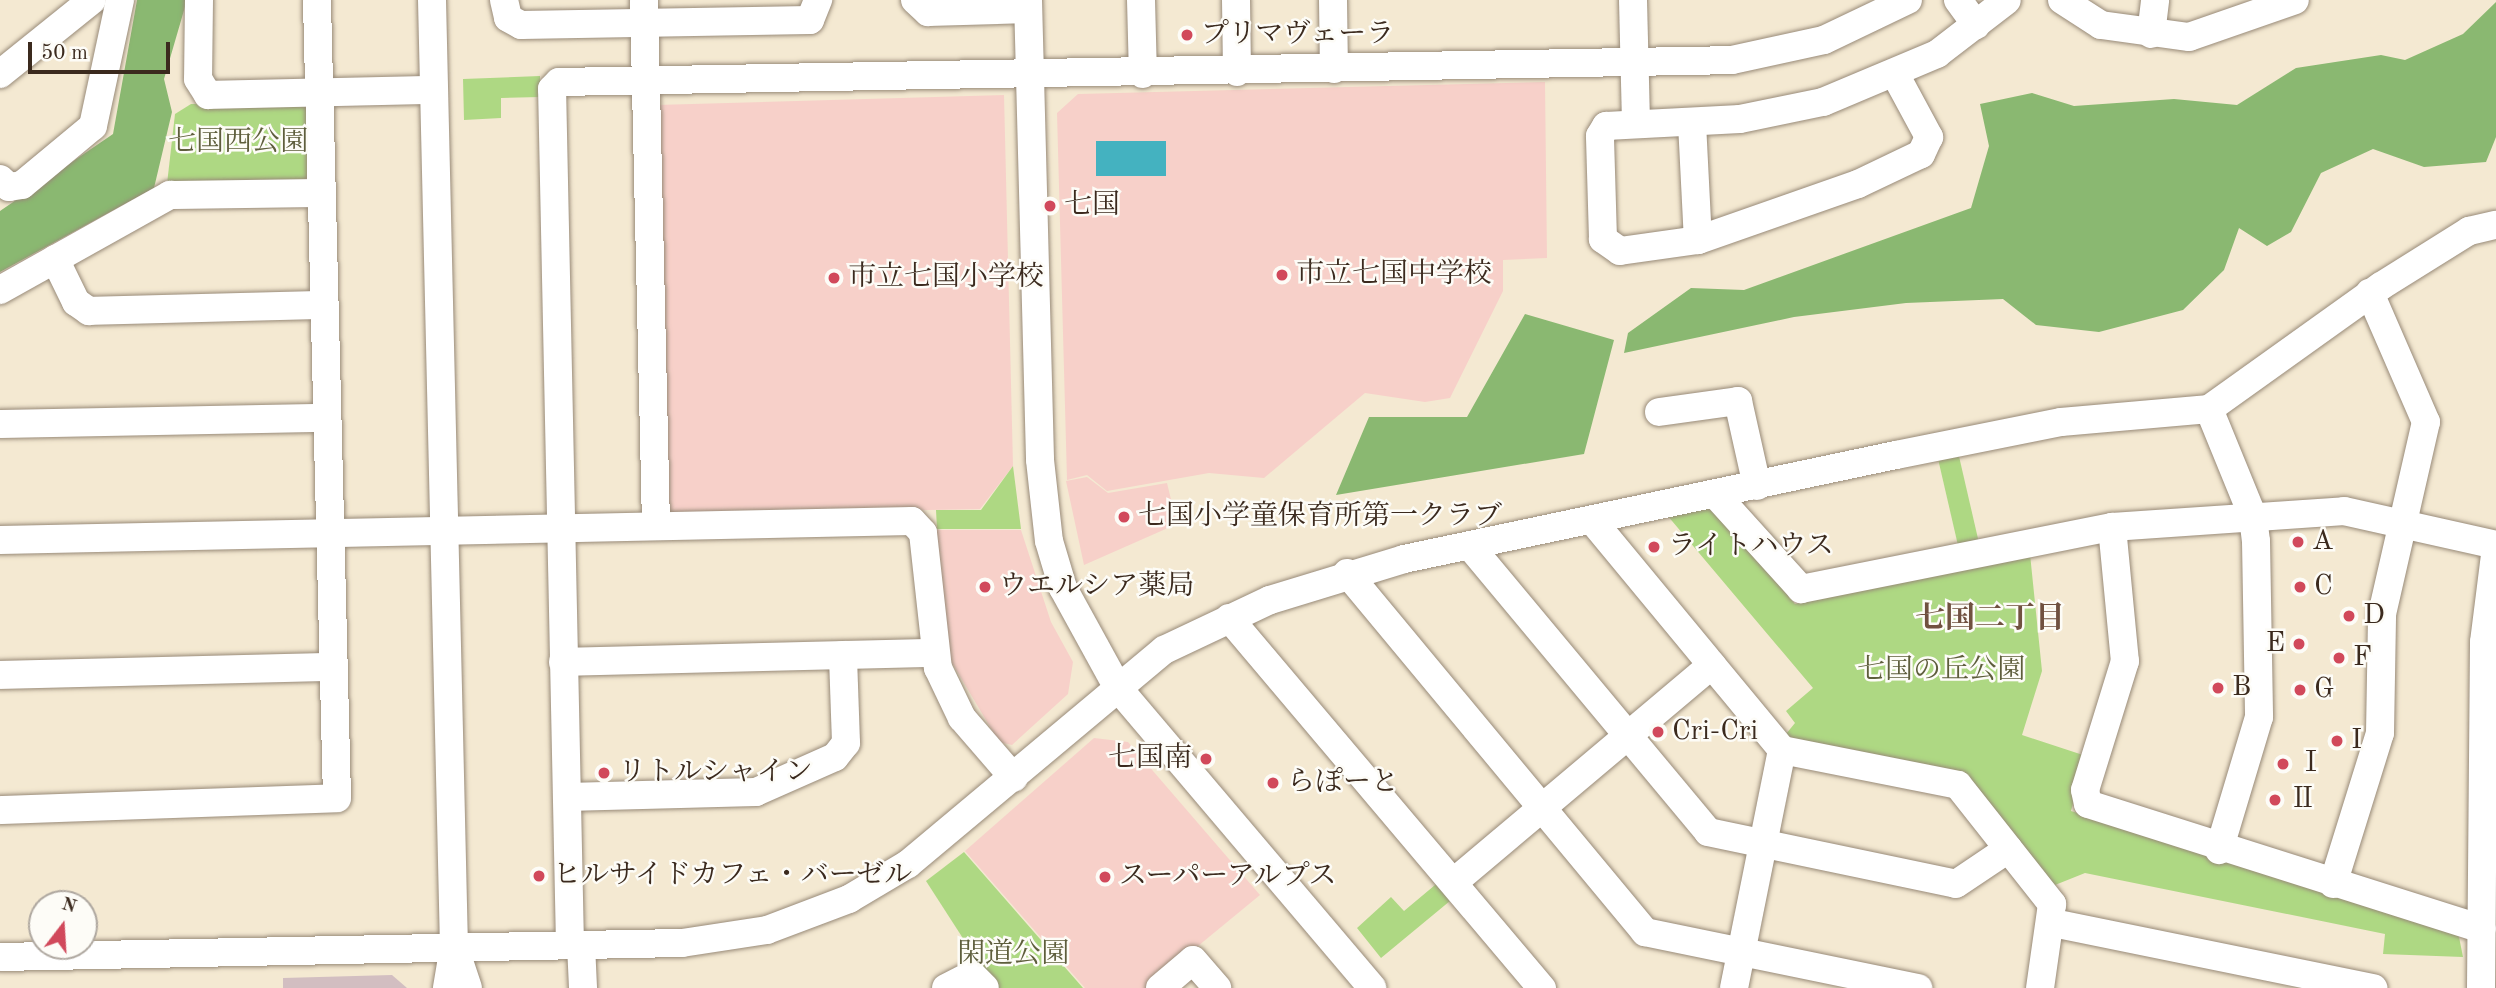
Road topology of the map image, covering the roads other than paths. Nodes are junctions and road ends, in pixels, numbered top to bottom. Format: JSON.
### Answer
{"nodes":[{"id":1,"x":92,"y":0,"type":"edge"},
{"id":2,"x":120,"y":0,"type":"edge"},
{"id":3,"x":199,"y":0,"type":"edge"},
{"id":4,"x":317,"y":0,"type":"edge"},
{"id":5,"x":432,"y":0,"type":"edge"},
{"id":6,"x":504,"y":0,"type":"edge"},
{"id":7,"x":818,"y":0,"type":"edge"},
{"id":8,"x":915,"y":0,"type":"edge"},
{"id":9,"x":1140,"y":0,"type":"edge"},
{"id":10,"x":1236,"y":0,"type":"edge"},
{"id":11,"x":1333,"y":0,"type":"edge"},
{"id":12,"x":1633,"y":0,"type":"edge"},
{"id":13,"x":1908,"y":0,"type":"edge"},
{"id":14,"x":1958,"y":0,"type":"edge"},
{"id":15,"x":2007,"y":0,"type":"edge"},
{"id":16,"x":2062,"y":0,"type":"edge"},
{"id":17,"x":2155,"y":0,"type":"edge"},
{"id":18,"x":2295,"y":0,"type":"edge"},
{"id":19,"x":1028,"y":5,"type":"edge"},
{"id":20,"x":644,"y":11,"type":"edge"},
{"id":21,"x":1976,"y":25,"type":"junction"},
{"id":22,"x":2151,"y":34,"type":"junction"},
{"id":23,"x":1634,"y":63,"type":"junction"},
{"id":24,"x":1334,"y":69,"type":"junction"},
{"id":25,"x":1237,"y":72,"type":"junction"},
{"id":26,"x":1031,"y":73,"type":"junction"},
{"id":27,"x":0,"y":74,"type":"edge"},
{"id":28,"x":1143,"y":74,"type":"junction"},
{"id":29,"x":1895,"y":74,"type":"junction"},
{"id":30,"x":644,"y":81,"type":"junction"},
{"id":31,"x":434,"y":90,"type":"junction"},
{"id":32,"x":319,"y":92,"type":"junction"},
{"id":33,"x":1636,"y":123,"type":"junction"},
{"id":34,"x":1692,"y":123,"type":"junction"},
{"id":35,"x":0,"y":179,"type":"edge"},
{"id":36,"x":322,"y":192,"type":"junction"},
{"id":37,"x":2496,"y":225,"type":"edge"},
{"id":38,"x":1698,"y":240,"type":"junction"},
{"id":39,"x":55,"y":259,"type":"junction"},
{"id":40,"x":0,"y":290,"type":"edge"},
{"id":41,"x":2370,"y":293,"type":"junction"},
{"id":42,"x":324,"y":305,"type":"junction"},
{"id":43,"x":2209,"y":409,"type":"junction"},
{"id":44,"x":1659,"y":412,"type":"dead end"},
{"id":45,"x":326,"y":418,"type":"junction"},
{"id":46,"x":0,"y":424,"type":"edge"},
{"id":47,"x":1758,"y":486,"type":"junction"},
{"id":48,"x":1716,"y":495,"type":"junction"},
{"id":49,"x":2253,"y":517,"type":"junction"},
{"id":50,"x":1592,"y":520,"type":"junction"},
{"id":51,"x":656,"y":524,"type":"junction"},
{"id":52,"x":2402,"y":524,"type":"junction"},
{"id":53,"x":560,"y":526,"type":"junction"},
{"id":54,"x":2112,"y":527,"type":"junction"},
{"id":55,"x":445,"y":528,"type":"junction"},
{"id":56,"x":329,"y":531,"type":"junction"},
{"id":57,"x":0,"y":540,"type":"edge"},
{"id":58,"x":1470,"y":546,"type":"junction"},
{"id":59,"x":2496,"y":546,"type":"edge"},
{"id":60,"x":1347,"y":573,"type":"junction"},
{"id":61,"x":1228,"y":618,"type":"junction"},
{"id":62,"x":933,"y":653,"type":"junction"},
{"id":63,"x":843,"y":655,"type":"junction"},
{"id":64,"x":563,"y":662,"type":"junction"},
{"id":65,"x":1712,"y":665,"type":"junction"},
{"id":66,"x":332,"y":667,"type":"junction"},
{"id":67,"x":0,"y":675,"type":"edge"},
{"id":68,"x":1118,"y":688,"type":"junction"},
{"id":69,"x":1627,"y":737,"type":"junction"},
{"id":70,"x":1782,"y":750,"type":"junction"},
{"id":71,"x":1014,"y":778,"type":"junction"},
{"id":72,"x":567,"y":797,"type":"junction"},
{"id":73,"x":0,"y":810,"type":"edge"},
{"id":74,"x":1541,"y":812,"type":"junction"},
{"id":75,"x":1763,"y":847,"type":"junction"},
{"id":76,"x":2008,"y":849,"type":"junction"},
{"id":77,"x":2219,"y":850,"type":"junction"},
{"id":78,"x":1454,"y":882,"type":"junction"},
{"id":79,"x":2333,"y":884,"type":"junction"},
{"id":80,"x":2053,"y":923,"type":"junction"},
{"id":81,"x":2482,"y":929,"type":"junction"},
{"id":82,"x":576,"y":945,"type":"junction"},
{"id":83,"x":454,"y":946,"type":"junction"},
{"id":84,"x":1741,"y":953,"type":"junction"},
{"id":85,"x":0,"y":957,"type":"edge"},
{"id":86,"x":447,"y":988,"type":"edge"},
{"id":87,"x":468,"y":988,"type":"edge"},
{"id":88,"x":583,"y":988,"type":"edge"},
{"id":89,"x":946,"y":988,"type":"edge"},
{"id":90,"x":985,"y":988,"type":"edge"},
{"id":91,"x":1160,"y":988,"type":"edge"},
{"id":92,"x":1217,"y":988,"type":"edge"},
{"id":93,"x":1372,"y":988,"type":"edge"},
{"id":94,"x":1542,"y":988,"type":"edge"},
{"id":95,"x":1734,"y":988,"type":"edge"},
{"id":96,"x":1918,"y":988,"type":"edge"},
{"id":97,"x":2040,"y":988,"type":"edge"},
{"id":98,"x":2373,"y":988,"type":"edge"},
{"id":99,"x":2481,"y":988,"type":"edge"}],
"edges":[{"from":1,"to":27,"type":"street"},
{"from":2,"to":35,"type":"street"},
{"from":3,"to":32,"type":"street"},
{"from":4,"to":32,"type":"street"},
{"from":5,"to":31,"type":"street"},
{"from":6,"to":20,"type":"street"},
{"from":7,"to":20,"type":"street"},
{"from":8,"to":19,"type":"street"},
{"from":9,"to":28,"type":"street"},
{"from":10,"to":25,"type":"street"},
{"from":11,"to":24,"type":"street"},
{"from":12,"to":23,"type":"street"},
{"from":13,"to":23,"type":"street"},
{"from":14,"to":21,"type":"street"},
{"from":15,"to":21,"type":"street"},
{"from":16,"to":22,"type":"street"},
{"from":17,"to":22,"type":"street"},
{"from":18,"to":22,"type":"street"},
{"from":19,"to":26,"type":"street"},
{"from":20,"to":30,"type":"street"},
{"from":21,"to":29,"type":"street"},
{"from":23,"to":24,"type":"street"},
{"from":23,"to":33,"type":"street"},
{"from":24,"to":25,"type":"street"},
{"from":25,"to":28,"type":"street"},
{"from":26,"to":28,"type":"street"},
{"from":26,"to":30,"type":"street"},
{"from":26,"to":68,"type":"street"},
{"from":29,"to":34,"type":"street"},
{"from":29,"to":38,"type":"street"},
{"from":30,"to":51,"type":"street"},
{"from":30,"to":53,"type":"street"},
{"from":31,"to":32,"type":"street"},
{"from":31,"to":55,"type":"street"},
{"from":32,"to":36,"type":"street"},
{"from":33,"to":34,"type":"street"},
{"from":33,"to":38,"type":"street"},
{"from":34,"to":38,"type":"street"},
{"from":36,"to":39,"type":"street"},
{"from":36,"to":42,"type":"street"},
{"from":37,"to":41,"type":"street"},
{"from":39,"to":40,"type":"street"},
{"from":39,"to":42,"type":"street"},
{"from":41,"to":43,"type":"street"},
{"from":41,"to":52,"type":"street"},
{"from":42,"to":45,"type":"street"},
{"from":43,"to":47,"type":"street"},
{"from":43,"to":49,"type":"street"},
{"from":44,"to":47,"type":"street"},
{"from":45,"to":46,"type":"street"},
{"from":45,"to":56,"type":"street"},
{"from":47,"to":48,"type":"street"},
{"from":48,"to":50,"type":"street"},
{"from":48,"to":54,"type":"street"},
{"from":49,"to":52,"type":"street"},
{"from":49,"to":54,"type":"street"},
{"from":49,"to":77,"type":"street"},
{"from":50,"to":58,"type":"street"},
{"from":50,"to":65,"type":"street"},
{"from":51,"to":53,"type":"street"},
{"from":51,"to":62,"type":"street"},
{"from":52,"to":59,"type":"street"},
{"from":52,"to":79,"type":"street"},
{"from":53,"to":55,"type":"street"},
{"from":53,"to":64,"type":"street"},
{"from":54,"to":77,"type":"street"},
{"from":55,"to":56,"type":"street"},
{"from":55,"to":83,"type":"street"},
{"from":56,"to":57,"type":"street"},
{"from":56,"to":66,"type":"street"},
{"from":58,"to":60,"type":"street"},
{"from":58,"to":69,"type":"street"},
{"from":59,"to":81,"type":"street"},
{"from":60,"to":61,"type":"street"},
{"from":60,"to":74,"type":"street"},
{"from":61,"to":68,"type":"street"},
{"from":61,"to":78,"type":"street"},
{"from":62,"to":63,"type":"street"},
{"from":62,"to":71,"type":"street"},
{"from":63,"to":64,"type":"street"},
{"from":63,"to":72,"type":"street"},
{"from":64,"to":72,"type":"street"},
{"from":65,"to":69,"type":"street"},
{"from":65,"to":70,"type":"street"},
{"from":66,"to":67,"type":"street"},
{"from":66,"to":73,"type":"street"},
{"from":68,"to":71,"type":"street"},
{"from":68,"to":93,"type":"street"},
{"from":69,"to":74,"type":"street"},
{"from":69,"to":75,"type":"street"},
{"from":70,"to":75,"type":"street"},
{"from":70,"to":76,"type":"street"},
{"from":71,"to":82,"type":"street"},
{"from":72,"to":82,"type":"street"},
{"from":74,"to":78,"type":"street"},
{"from":74,"to":84,"type":"street"},
{"from":75,"to":76,"type":"street"},
{"from":75,"to":84,"type":"street"},
{"from":76,"to":80,"type":"street"},
{"from":77,"to":79,"type":"street"},
{"from":78,"to":94,"type":"street"},
{"from":79,"to":81,"type":"street"},
{"from":80,"to":97,"type":"street"},
{"from":80,"to":98,"type":"street"},
{"from":81,"to":99,"type":"street"},
{"from":82,"to":83,"type":"street"},
{"from":82,"to":88,"type":"street"},
{"from":83,"to":85,"type":"street"},
{"from":83,"to":86,"type":"street"},
{"from":83,"to":87,"type":"street"},
{"from":84,"to":95,"type":"street"},
{"from":84,"to":96,"type":"street"},
{"from":89,"to":90,"type":"street"},
{"from":91,"to":92,"type":"street"}]}
